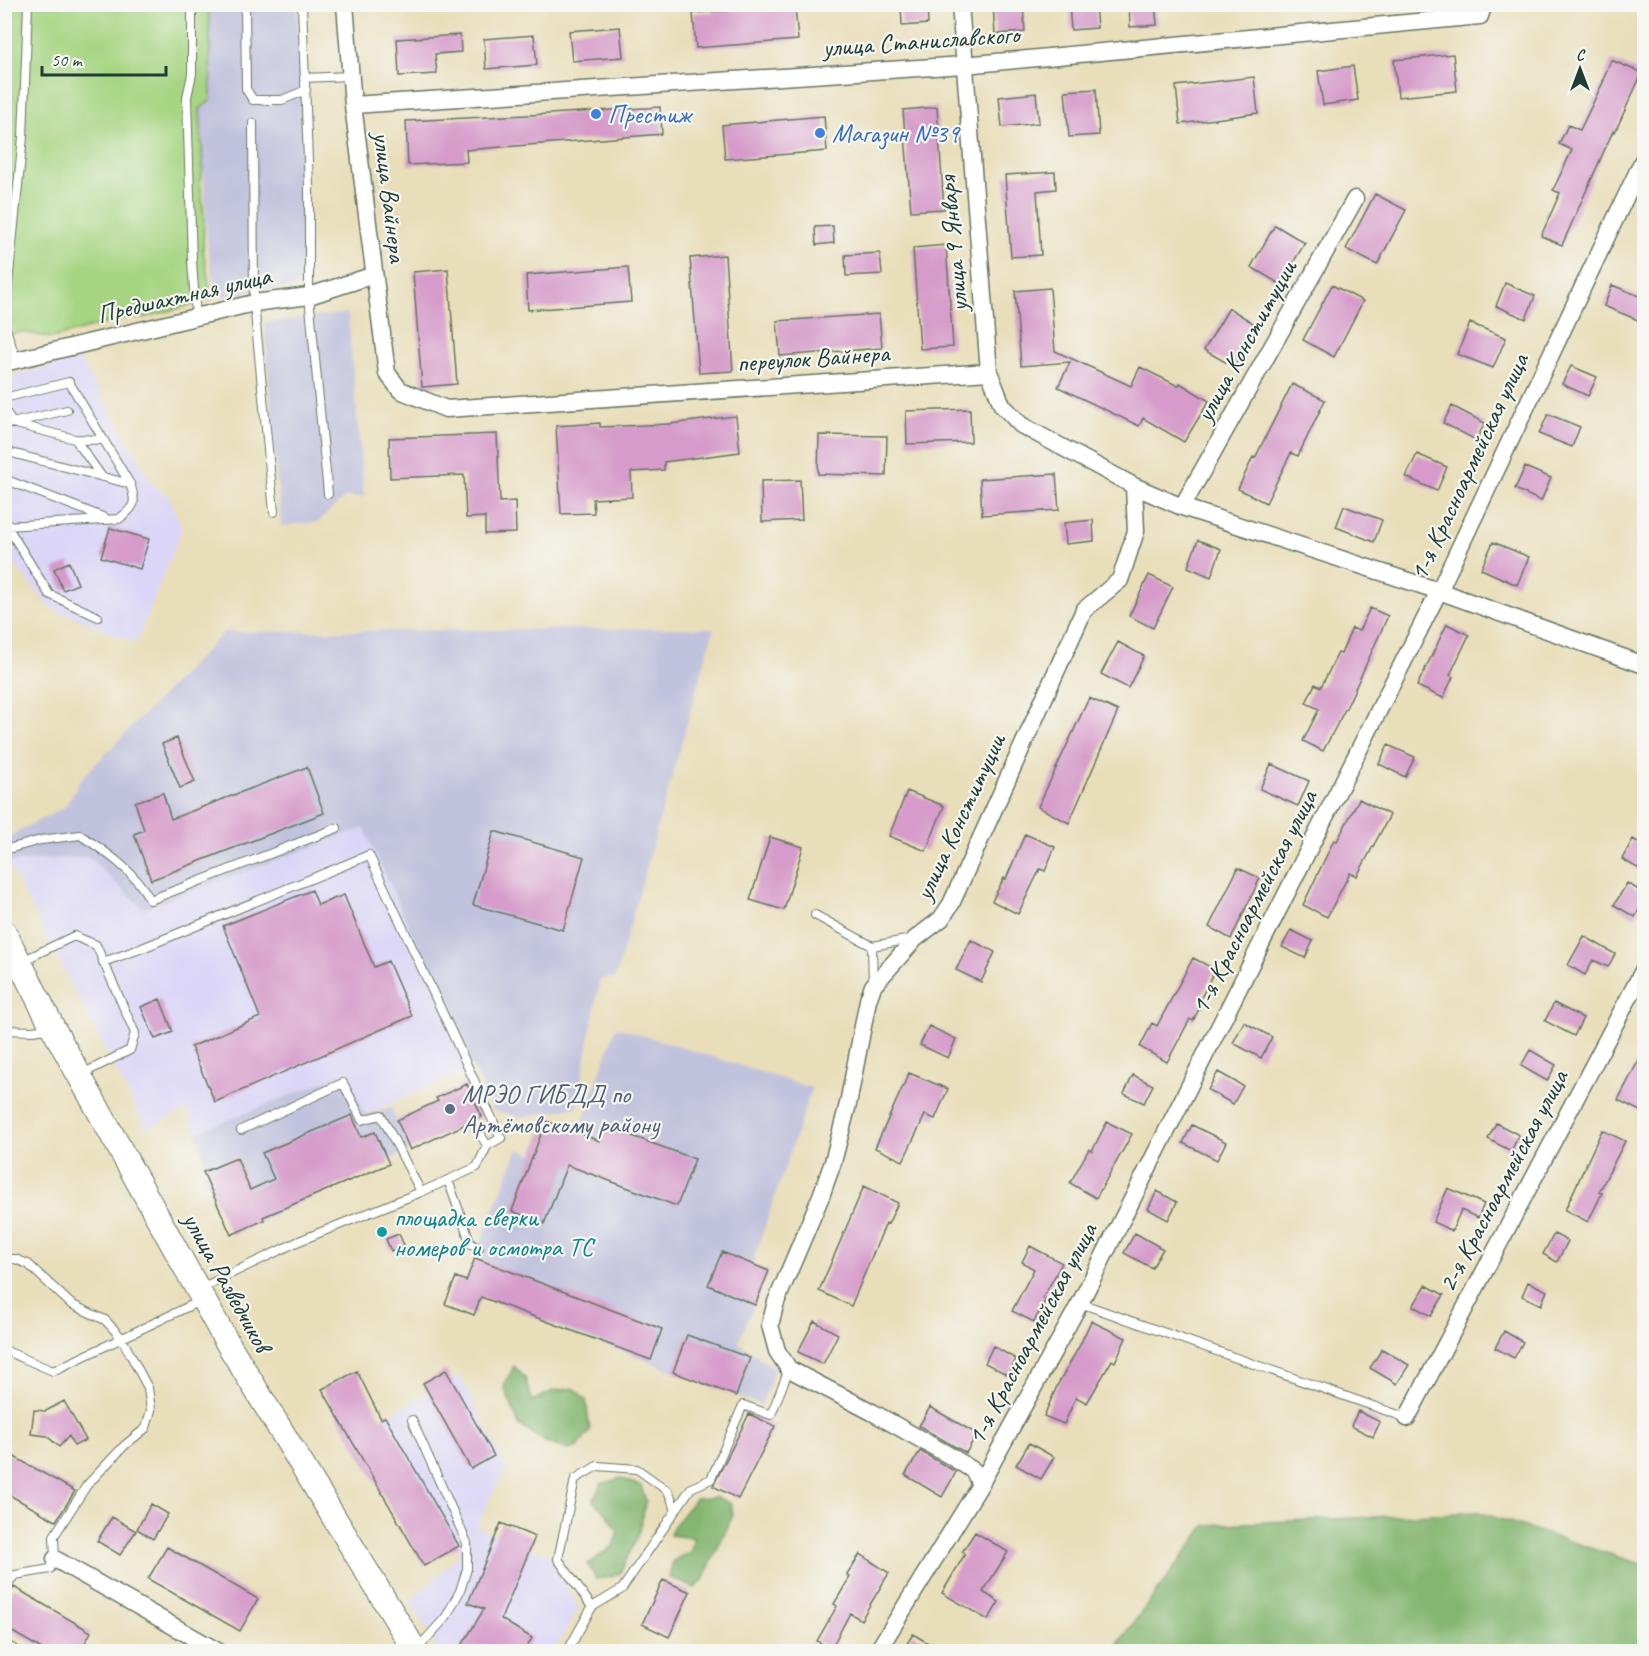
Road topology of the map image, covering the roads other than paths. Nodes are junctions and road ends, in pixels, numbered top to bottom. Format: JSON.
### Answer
{"nodes":[{"id":1,"x":28,"y":4,"type":"edge"},
{"id":2,"x":192,"y":4,"type":"edge"},
{"id":3,"x":245,"y":4,"type":"edge"},
{"id":4,"x":302,"y":4,"type":"edge"},
{"id":5,"x":345,"y":4,"type":"edge"},
{"id":6,"x":960,"y":4,"type":"edge"},
{"id":7,"x":1484,"y":4,"type":"edge"},
{"id":8,"x":964,"y":65,"type":"junction"},
{"id":9,"x":350,"y":76,"type":"junction"},
{"id":10,"x":304,"y":78,"type":"junction"},
{"id":11,"x":306,"y":90,"type":"junction"},
{"id":12,"x":353,"y":105,"type":"junction"},
{"id":13,"x":253,"y":123,"type":"dead end"},
{"id":14,"x":1644,"y":158,"type":"edge"},
{"id":15,"x":1355,"y":199,"type":"dead end"},
{"id":16,"x":374,"y":275,"type":"junction"},
{"id":17,"x":309,"y":296,"type":"junction"},
{"id":18,"x":254,"y":303,"type":"junction"},
{"id":19,"x":196,"y":318,"type":"junction"},
{"id":20,"x":4,"y":322,"type":"edge"},
{"id":21,"x":10,"y":361,"type":"edge"},
{"id":22,"x":988,"y":372,"type":"junction"},
{"id":23,"x":400,"y":390,"type":"joint"},
{"id":24,"x":4,"y":398,"type":"edge"},
{"id":25,"x":4,"y":408,"type":"edge"},
{"id":26,"x":67,"y":410,"type":"dead end"},
{"id":27,"x":8,"y":424,"type":"edge"},
{"id":28,"x":75,"y":439,"type":"junction"},
{"id":29,"x":104,"y":440,"type":"junction"},
{"id":30,"x":4,"y":451,"type":"edge"},
{"id":31,"x":103,"y":477,"type":"junction"},
{"id":32,"x":4,"y":479,"type":"edge"},
{"id":33,"x":130,"y":484,"type":"junction"},
{"id":34,"x":1134,"y":486,"type":"junction"},
{"id":35,"x":328,"y":494,"type":"dead end"},
{"id":36,"x":1182,"y":507,"type":"junction"},
{"id":37,"x":274,"y":512,"type":"dead end"},
{"id":38,"x":108,"y":520,"type":"junction"},
{"id":39,"x":6,"y":523,"type":"edge"},
{"id":40,"x":1438,"y":591,"type":"junction"},
{"id":41,"x":98,"y":617,"type":"dead end"},
{"id":42,"x":1644,"y":665,"type":"edge"},
{"id":43,"x":338,"y":828,"type":"dead end"},
{"id":44,"x":4,"y":850,"type":"edge"},
{"id":45,"x":815,"y":915,"type":"dead end"},
{"id":46,"x":4,"y":932,"type":"edge"},
{"id":47,"x":915,"y":939,"type":"junction"},
{"id":48,"x":872,"y":946,"type":"junction"},
{"id":49,"x":19,"y":962,"type":"junction"},
{"id":50,"x":103,"y":962,"type":"junction"},
{"id":51,"x":1644,"y":969,"type":"edge"},
{"id":52,"x":873,"y":986,"type":"junction"},
{"id":53,"x":53,"y":1028,"type":"junction"},
{"id":54,"x":4,"y":1029,"type":"edge"},
{"id":55,"x":79,"y":1076,"type":"junction"},
{"id":56,"x":241,"y":1130,"type":"dead end"},
{"id":57,"x":480,"y":1134,"type":"dead end"},
{"id":58,"x":487,"y":1146,"type":"junction"},
{"id":59,"x":448,"y":1180,"type":"junction"},
{"id":60,"x":421,"y":1192,"type":"junction"},
{"id":61,"x":479,"y":1248,"type":"dead end"},
{"id":62,"x":4,"y":1259,"type":"edge"},
{"id":63,"x":201,"y":1294,"type":"junction"},
{"id":64,"x":1080,"y":1303,"type":"junction"},
{"id":65,"x":121,"y":1337,"type":"junction"},
{"id":66,"x":4,"y":1350,"type":"edge"},
{"id":67,"x":789,"y":1369,"type":"junction"},
{"id":68,"x":1407,"y":1418,"type":"joint"},
{"id":69,"x":412,"y":1420,"type":"dead end"},
{"id":70,"x":980,"y":1485,"type":"junction"},
{"id":71,"x":676,"y":1510,"type":"junction"},
{"id":72,"x":55,"y":1559,"type":"junction"},
{"id":73,"x":4,"y":1588,"type":"edge"},
{"id":74,"x":592,"y":1607,"type":"junction"},
{"id":75,"x":4,"y":1643,"type":"edge"},
{"id":76,"x":416,"y":1651,"type":"edge"},
{"id":77,"x":18,"y":1652,"type":"edge"},
{"id":78,"x":219,"y":1652,"type":"edge"},
{"id":79,"x":567,"y":1652,"type":"edge"},
{"id":80,"x":877,"y":1652,"type":"edge"}],
"edges":[{"from":1,"to":20,"type":"lane"},
{"from":2,"to":19,"type":"lane"},
{"from":3,"to":11,"type":"lane"},
{"from":4,"to":10,"type":"lane"},
{"from":5,"to":9,"type":"street","name":"улица Вайнера"},
{"from":6,"to":8,"type":"street","name":"улица 9 Января"},
{"from":7,"to":8,"type":"street","name":"улица Станиславского"},
{"from":8,"to":12,"type":"street","name":"улица Станиславского"},
{"from":8,"to":22,"type":"street","name":"улица 9 Января"},
{"from":9,"to":10,"type":"lane"},
{"from":9,"to":12,"type":"street","name":"улица Вайнера"},
{"from":10,"to":11,"type":"lane"},
{"from":11,"to":17,"type":"lane"},
{"from":12,"to":16,"type":"street","name":"улица Вайнера"},
{"from":13,"to":18,"type":"lane"},
{"from":14,"to":40,"type":"street","name":"1-я Красноармейская улица"},
{"from":15,"to":36,"type":"street","name":"улица Конституции"},
{"from":16,"to":17,"type":"street","name":"Предшахтная улица"},
{"from":16,"to":23,"type":"street","name":"улица Вайнера"},
{"from":17,"to":18,"type":"street","name":"Предшахтная улица"},
{"from":17,"to":35,"type":"lane"},
{"from":18,"to":19,"type":"street","name":"Предшахтная улица"},
{"from":18,"to":37,"type":"lane"},
{"from":19,"to":21,"type":"street","name":"Предшахтная улица"},
{"from":20,"to":21,"type":"lane"},
{"from":22,"to":23,"type":"street","name":"переулок Вайнера"},
{"from":22,"to":34,"type":"street"},
{"from":24,"to":29,"type":"lane"},
{"from":25,"to":27,"type":"lane"},
{"from":26,"to":27,"type":"lane"},
{"from":27,"to":28,"type":"lane"},
{"from":28,"to":29,"type":"lane"},
{"from":28,"to":31,"type":"lane"},
{"from":29,"to":33,"type":"lane"},
{"from":30,"to":31,"type":"lane"},
{"from":31,"to":33,"type":"lane"},
{"from":32,"to":38,"type":"lane"},
{"from":33,"to":38,"type":"lane"},
{"from":34,"to":36,"type":"street"},
{"from":34,"to":47,"type":"street","name":"улица Конституции"},
{"from":36,"to":40,"type":"street"},
{"from":38,"to":39,"type":"lane"},
{"from":39,"to":41,"type":"lane"},
{"from":40,"to":42,"type":"street"},
{"from":40,"to":64,"type":"street","name":"1-я Красноармейская улица"},
{"from":43,"to":44,"type":"lane"},
{"from":45,"to":48,"type":"lane"},
{"from":46,"to":49,"type":"main road","name":"улица Разведчиков"},
{"from":47,"to":48,"type":"lane"},
{"from":47,"to":52,"type":"street","name":"улица Конституции"},
{"from":48,"to":52,"type":"lane"},
{"from":49,"to":50,"type":"lane"},
{"from":49,"to":53,"type":"main road","name":"улица Разведчиков"},
{"from":50,"to":55,"type":"lane"},
{"from":50,"to":58,"type":"lane"},
{"from":51,"to":68,"type":"street","name":"2-я Красноармейская улица"},
{"from":52,"to":67,"type":"street","name":"улица Конституции"},
{"from":53,"to":54,"type":"lane"},
{"from":53,"to":55,"type":"main road","name":"улица Разведчиков"},
{"from":55,"to":63,"type":"main road","name":"улица Разведчиков"},
{"from":56,"to":60,"type":"lane"},
{"from":57,"to":58,"type":"lane"},
{"from":58,"to":59,"type":"lane"},
{"from":59,"to":60,"type":"lane"},
{"from":59,"to":61,"type":"lane"},
{"from":60,"to":63,"type":"lane"},
{"from":62,"to":65,"type":"lane"},
{"from":63,"to":65,"type":"lane"},
{"from":63,"to":76,"type":"main road","name":"улица Разведчиков"},
{"from":64,"to":68,"type":"lane"},
{"from":64,"to":70,"type":"street","name":"1-я Красноармейская улица"},
{"from":65,"to":66,"type":"lane"},
{"from":65,"to":72,"type":"lane"},
{"from":67,"to":70,"type":"street"},
{"from":67,"to":71,"type":"lane"},
{"from":69,"to":76,"type":"lane"},
{"from":70,"to":80,"type":"street","name":"1-я Красноармейская улица"},
{"from":71,"to":74,"type":"lane"},
{"from":71,"to":74,"type":"lane"},
{"from":72,"to":73,"type":"lane"},
{"from":72,"to":78,"type":"street"},
{"from":74,"to":79,"type":"lane"},
{"from":75,"to":77,"type":"lane"}]}
